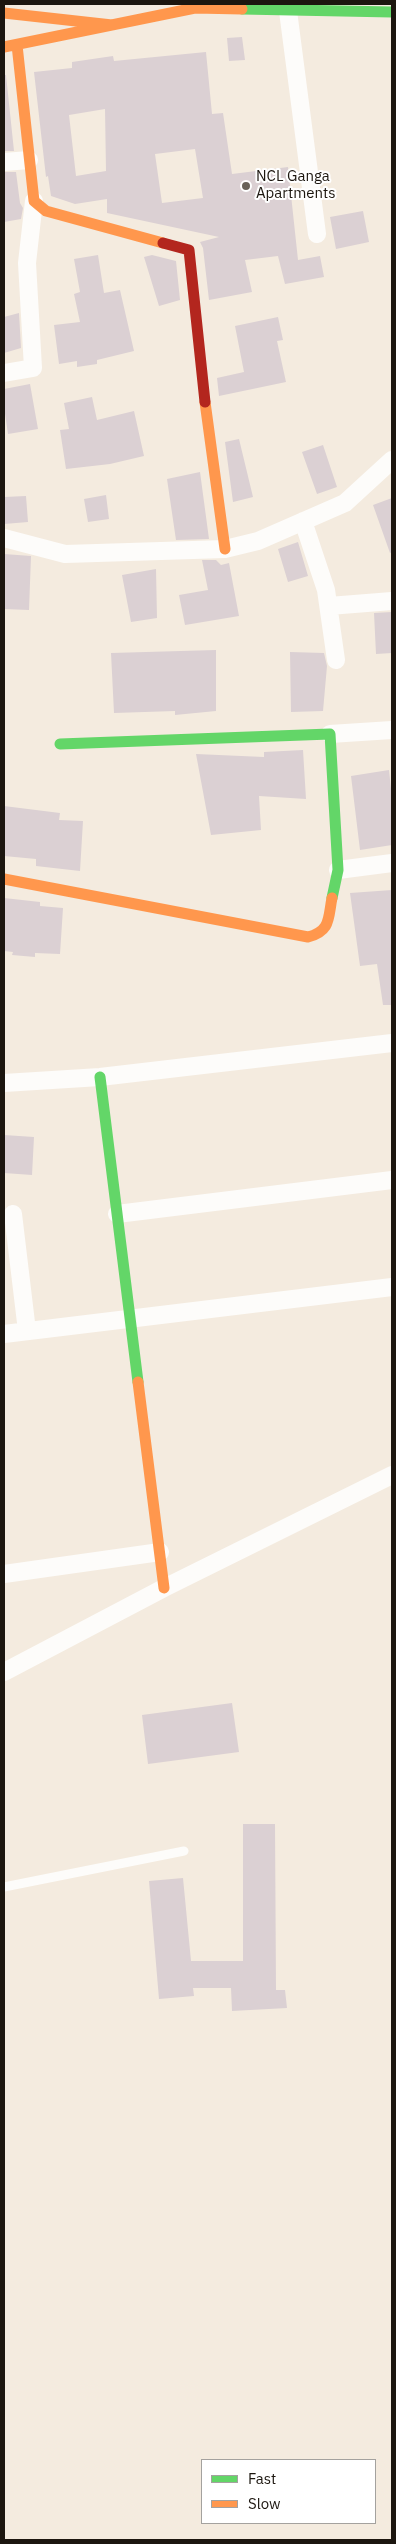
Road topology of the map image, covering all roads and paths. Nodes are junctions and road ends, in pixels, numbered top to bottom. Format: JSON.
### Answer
{"nodes":[{"id":1,"x":288,"y":11,"type":"junction"},
{"id":2,"x":392,"y":12,"type":"edge"},
{"id":3,"x":4,"y":13,"type":"edge"},
{"id":4,"x":112,"y":25,"type":"junction"},
{"id":5,"x":17,"y":45,"type":"junction"},
{"id":6,"x":4,"y":47,"type":"edge"},
{"id":7,"x":29,"y":160,"type":"junction"},
{"id":8,"x":4,"y":162,"type":"edge"},
{"id":9,"x":34,"y":201,"type":"junction"},
{"id":10,"x":317,"y":234,"type":"dead end"},
{"id":11,"x":4,"y":373,"type":"edge"},
{"id":12,"x":392,"y":460,"type":"edge"},
{"id":13,"x":303,"y":522,"type":"junction"},
{"id":14,"x":4,"y":538,"type":"edge"},
{"id":15,"x":225,"y":549,"type":"junction"},
{"id":16,"x":392,"y":601,"type":"edge"},
{"id":17,"x":329,"y":606,"type":"junction"},
{"id":18,"x":336,"y":660,"type":"dead end"},
{"id":19,"x":392,"y":730,"type":"edge"},
{"id":20,"x":330,"y":734,"type":"junction"},
{"id":21,"x":60,"y":744,"type":"dead end"},
{"id":22,"x":392,"y":863,"type":"edge"},
{"id":23,"x":338,"y":870,"type":"junction"},
{"id":24,"x":4,"y":879,"type":"edge"},
{"id":25,"x":392,"y":1043,"type":"edge"},
{"id":26,"x":100,"y":1077,"type":"junction"},
{"id":27,"x":4,"y":1083,"type":"edge"},
{"id":28,"x":392,"y":1180,"type":"edge"},
{"id":29,"x":13,"y":1214,"type":"dead end"},
{"id":30,"x":117,"y":1214,"type":"junction"},
{"id":31,"x":392,"y":1287,"type":"edge"},
{"id":32,"x":131,"y":1319,"type":"junction"},
{"id":33,"x":28,"y":1331,"type":"junction"},
{"id":34,"x":4,"y":1334,"type":"edge"},
{"id":35,"x":392,"y":1475,"type":"edge"},
{"id":36,"x":160,"y":1552,"type":"junction"},
{"id":37,"x":4,"y":1574,"type":"edge"},
{"id":38,"x":164,"y":1588,"type":"junction"},
{"id":39,"x":4,"y":1672,"type":"edge"},
{"id":40,"x":184,"y":1851,"type":"dead end"},
{"id":41,"x":4,"y":1887,"type":"edge"}],
"edges":[{"from":1,"to":2,"type":"main road"},
{"from":1,"to":4,"type":"main road"},
{"from":1,"to":10,"type":"street"},
{"from":3,"to":4,"type":"main road"},
{"from":4,"to":5,"type":"main road"},
{"from":5,"to":6,"type":"main road"},
{"from":5,"to":7,"type":"main road"},
{"from":7,"to":8,"type":"street"},
{"from":7,"to":9,"type":"main road"},
{"from":9,"to":11,"type":"street"},
{"from":9,"to":15,"type":"main road"},
{"from":12,"to":13,"type":"street"},
{"from":13,"to":15,"type":"street"},
{"from":13,"to":17,"type":"street"},
{"from":14,"to":15,"type":"street"},
{"from":16,"to":17,"type":"street"},
{"from":17,"to":18,"type":"street"},
{"from":19,"to":20,"type":"street"},
{"from":20,"to":21,"type":"main road"},
{"from":20,"to":23,"type":"main road"},
{"from":22,"to":23,"type":"street"},
{"from":23,"to":24,"type":"main road"},
{"from":25,"to":26,"type":"street"},
{"from":26,"to":27,"type":"street"},
{"from":26,"to":30,"type":"main road"},
{"from":28,"to":30,"type":"street"},
{"from":29,"to":33,"type":"street"},
{"from":30,"to":32,"type":"main road"},
{"from":31,"to":32,"type":"street"},
{"from":32,"to":33,"type":"street"},
{"from":32,"to":36,"type":"main road"},
{"from":33,"to":34,"type":"street"},
{"from":35,"to":38,"type":"street"},
{"from":36,"to":37,"type":"street"},
{"from":36,"to":38,"type":"main road"},
{"from":38,"to":39,"type":"street"},
{"from":40,"to":41,"type":"lane"}]}
